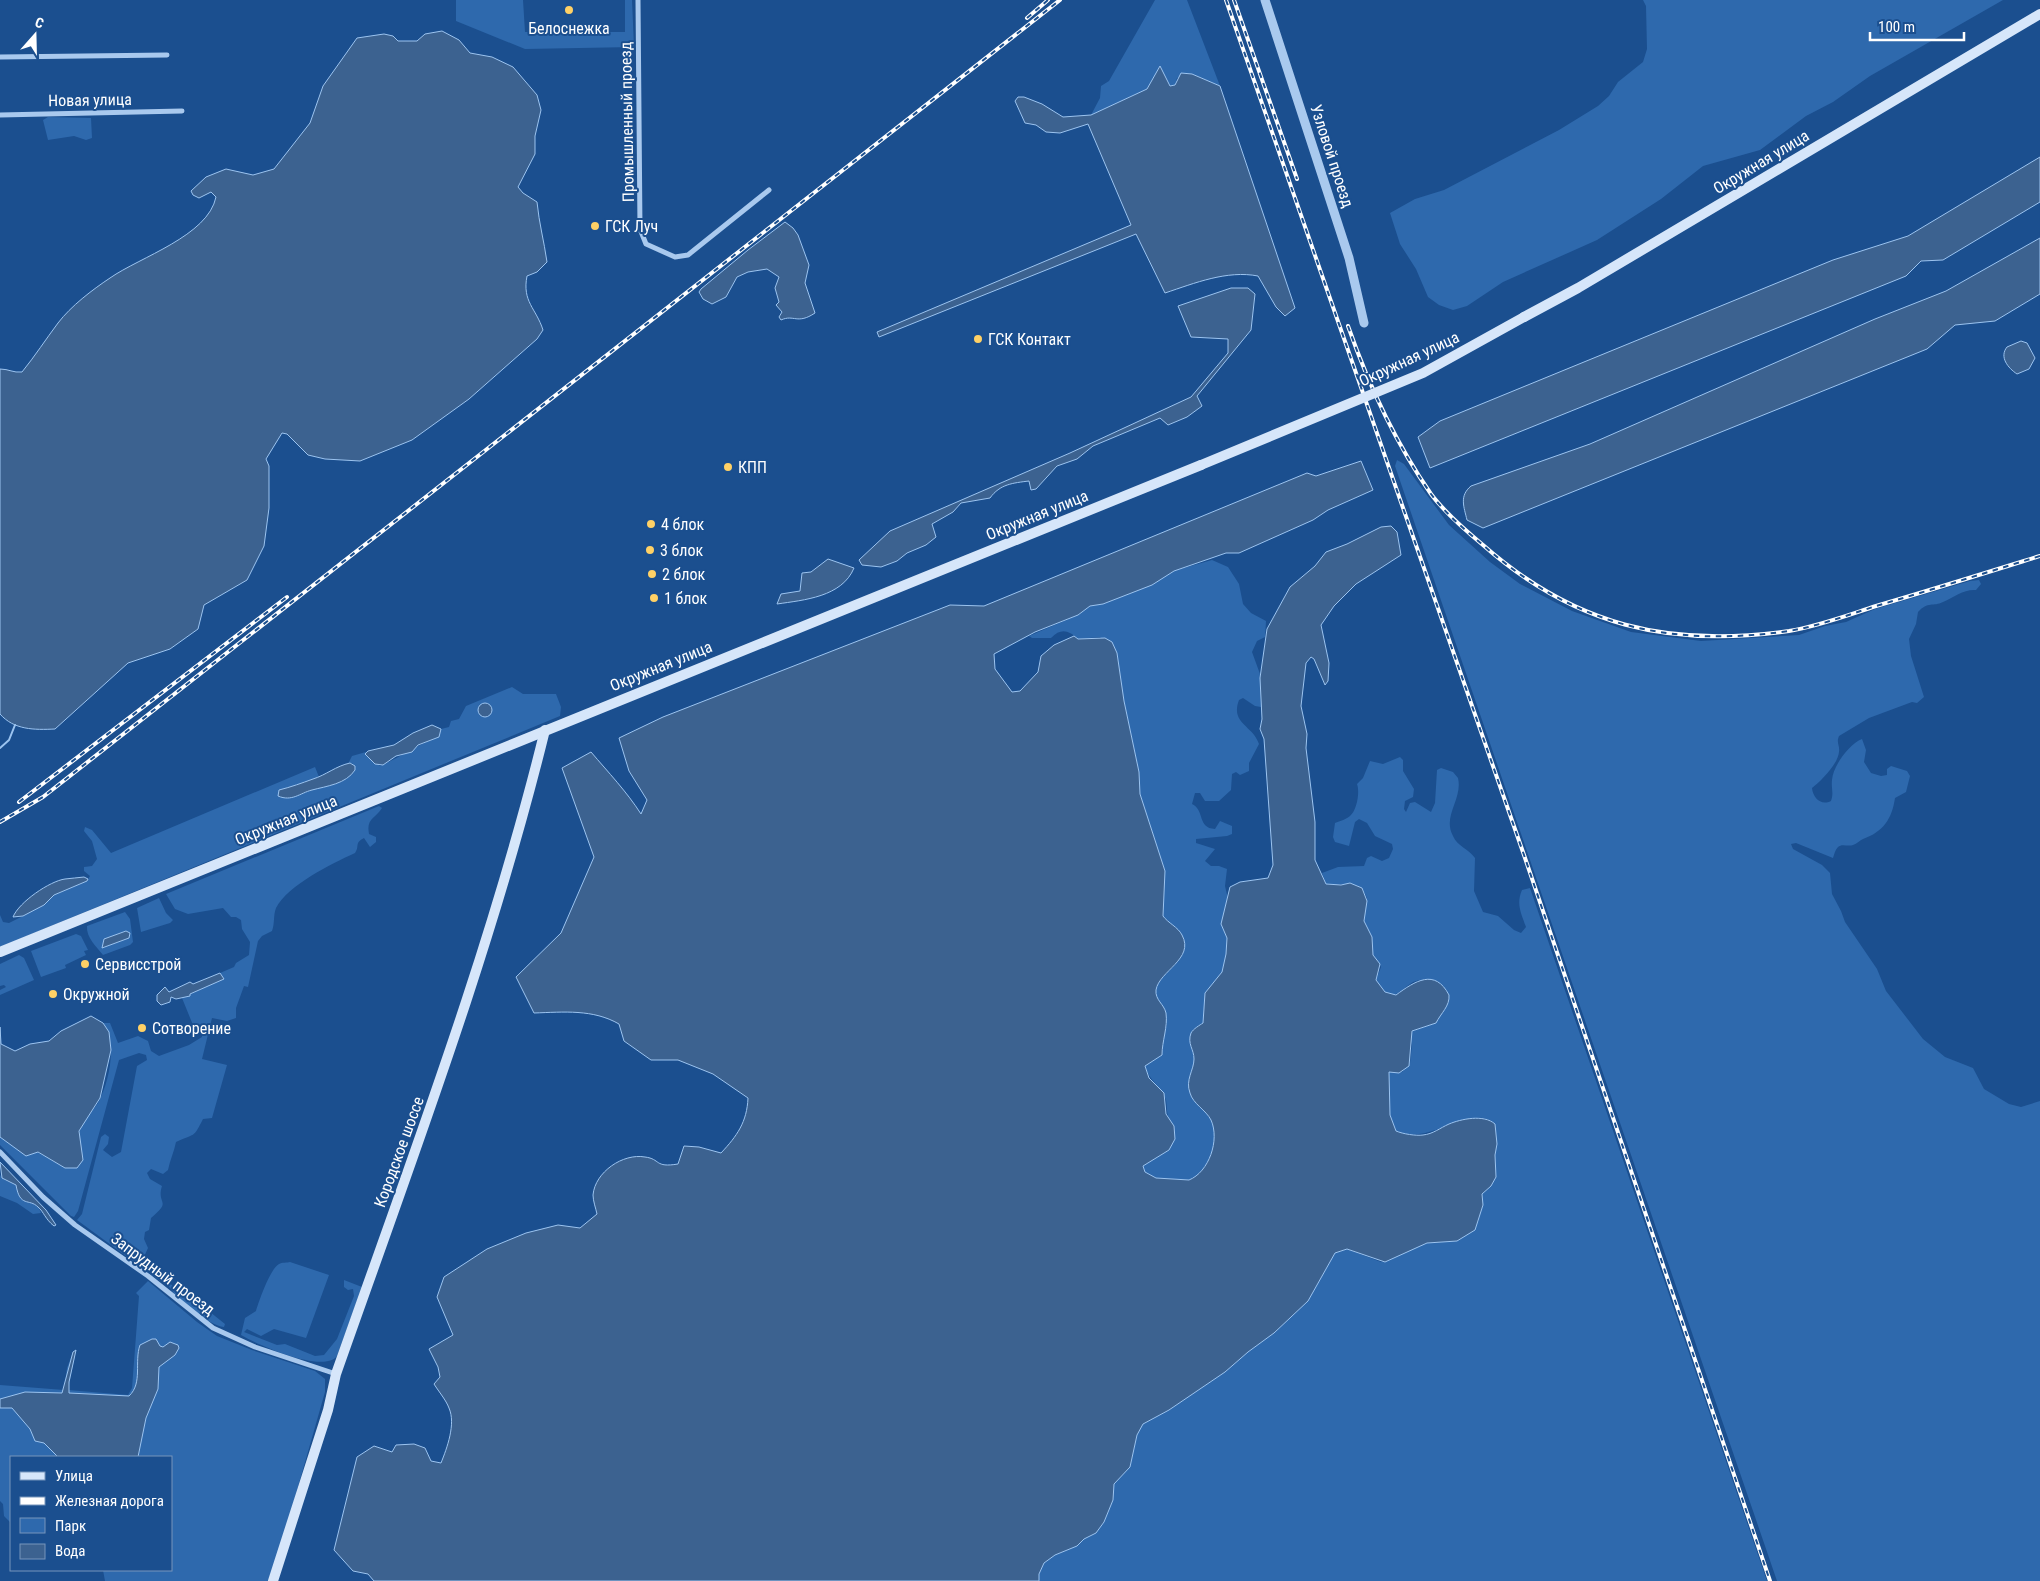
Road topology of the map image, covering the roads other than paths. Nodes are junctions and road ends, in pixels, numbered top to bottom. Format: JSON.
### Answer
{"nodes":[{"id":1,"x":638,"y":0,"type":"edge"},
{"id":2,"x":1265,"y":0,"type":"edge"},
{"id":3,"x":2040,"y":14,"type":"edge"},
{"id":4,"x":166,"y":55,"type":"dead end"},
{"id":5,"x":0,"y":57,"type":"edge"},
{"id":6,"x":182,"y":111,"type":"dead end"},
{"id":7,"x":0,"y":115,"type":"edge"},
{"id":8,"x":769,"y":190,"type":"dead end"},
{"id":9,"x":1364,"y":323,"type":"dead end"},
{"id":10,"x":545,"y":730,"type":"junction"},
{"id":11,"x":0,"y":952,"type":"edge"},
{"id":12,"x":0,"y":1152,"type":"edge"},
{"id":13,"x":336,"y":1374,"type":"junction"},
{"id":14,"x":273,"y":1581,"type":"edge"}],
"edges":[{"from":1,"to":8,"type":"street","name":"Промышленный проезд"},
{"from":2,"to":9,"type":"street","name":"Узловой проезд"},
{"from":3,"to":10,"type":"main road","name":"Окружная улица","bridge":true},
{"from":4,"to":5,"type":"street"},
{"from":6,"to":7,"type":"street","name":"Новая улица"},
{"from":10,"to":11,"type":"main road","name":"Окружная улица"},
{"from":10,"to":13,"type":"main road","name":"Кородское шоссе"},
{"from":12,"to":13,"type":"street","name":"Запрудный проезд"},
{"from":13,"to":14,"type":"main road","name":"Кородское шоссе"}]}
